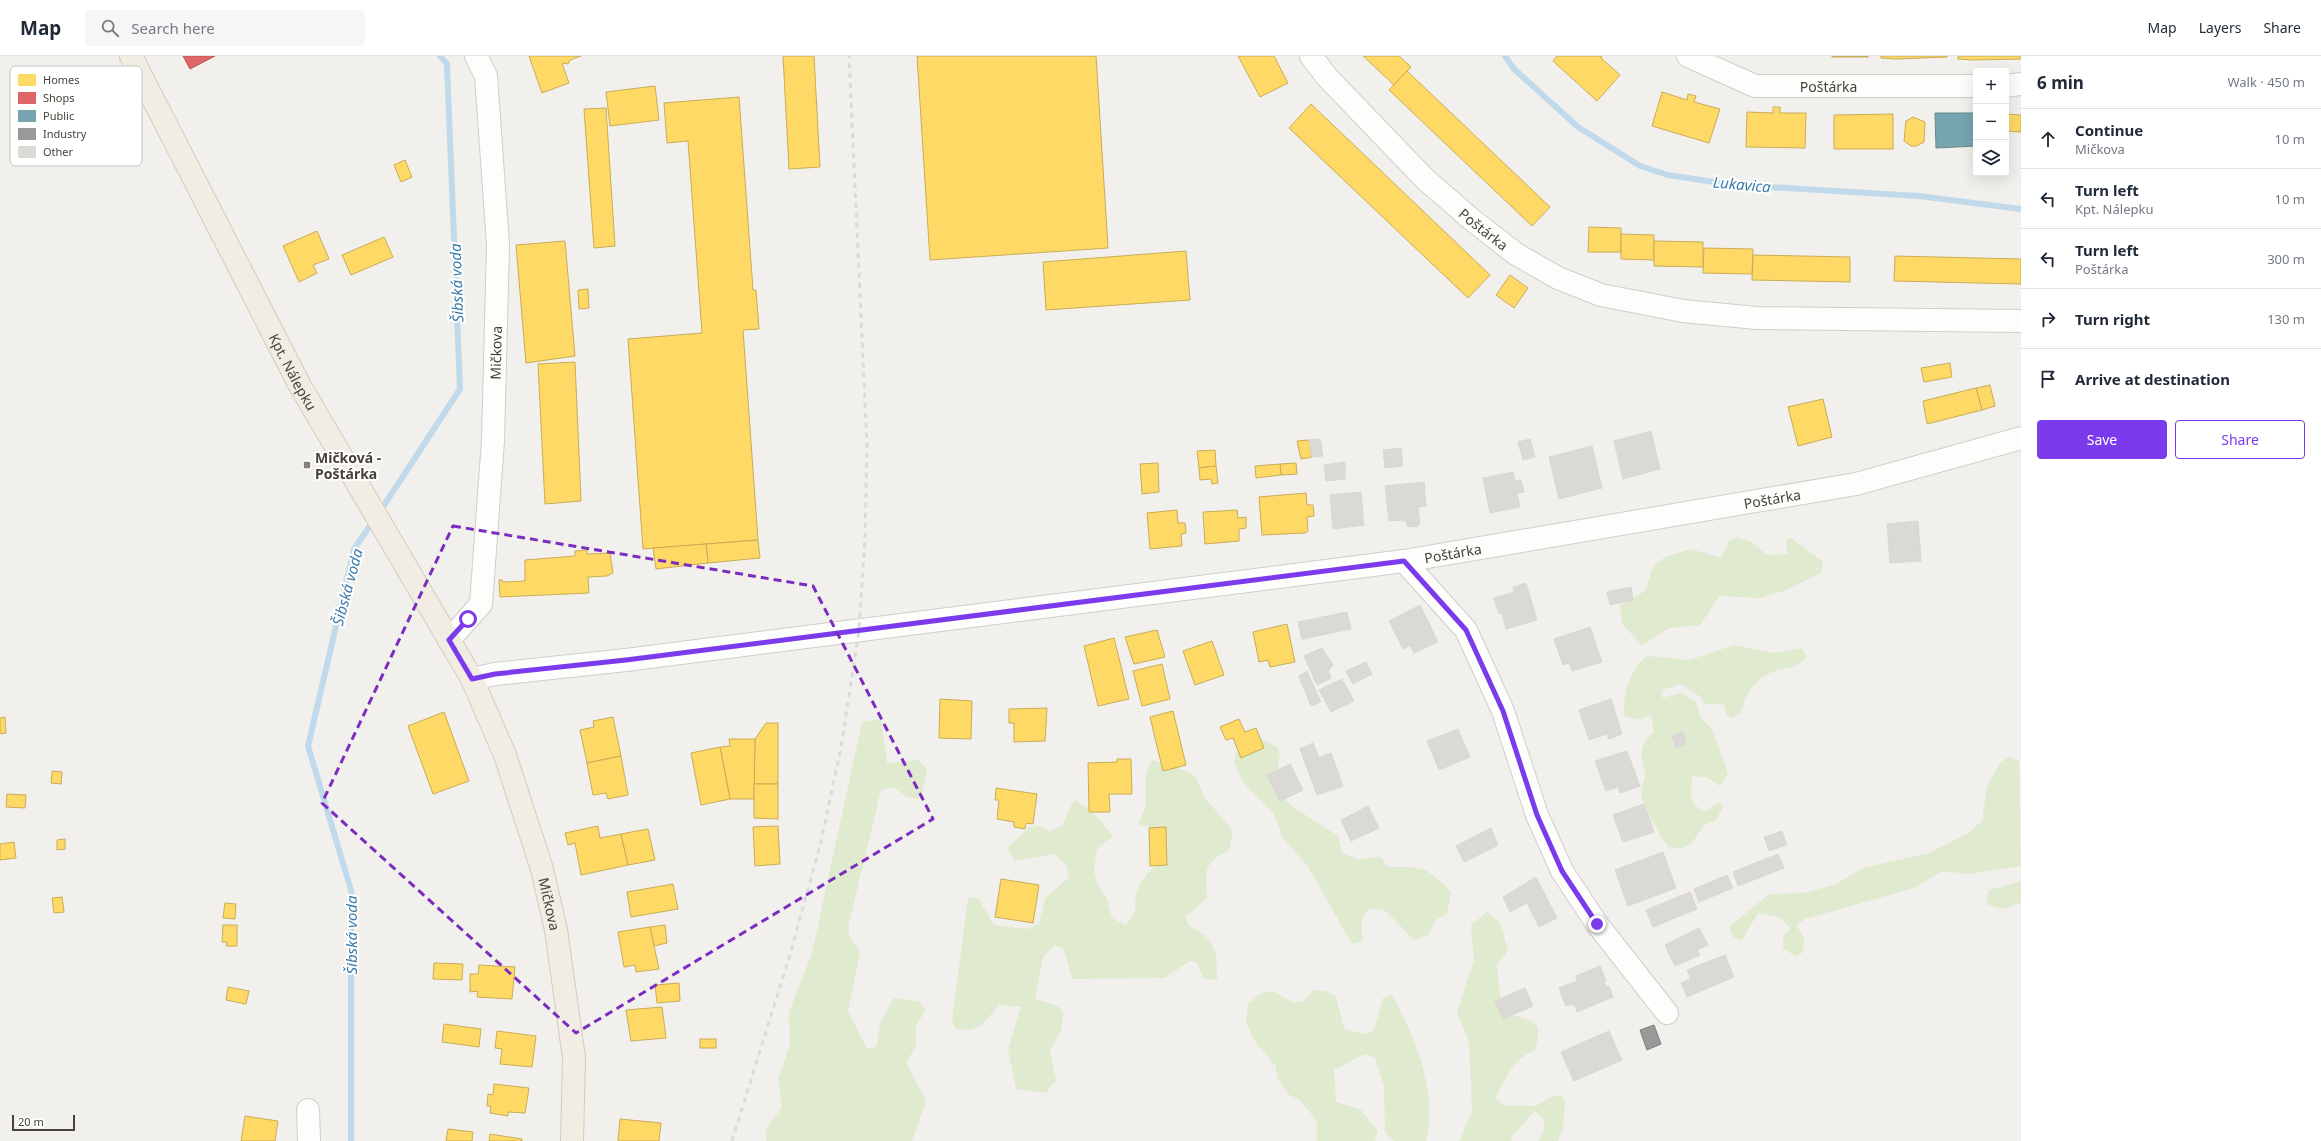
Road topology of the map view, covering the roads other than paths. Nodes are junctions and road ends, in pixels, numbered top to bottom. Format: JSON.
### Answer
{"nodes":[{"id":1,"x":131,"y":56,"type":"edge"},
{"id":2,"x":476,"y":56,"type":"edge"},
{"id":3,"x":1311,"y":56,"type":"edge"},
{"id":4,"x":1688,"y":56,"type":"edge"},
{"id":5,"x":136,"y":66,"type":"edge"},
{"id":6,"x":142,"y":77,"type":"edge"},
{"id":7,"x":2021,"y":84,"type":"edge"},
{"id":8,"x":1973,"y":86,"type":"edge"},
{"id":9,"x":2009,"y":86,"type":"edge"},
{"id":10,"x":2021,"y":321,"type":"edge"},
{"id":11,"x":2021,"y":438,"type":"edge"},
{"id":12,"x":1404,"y":561,"type":"junction"},
{"id":13,"x":449,"y":640,"type":"junction"},
{"id":14,"x":472,"y":679,"type":"junction"},
{"id":15,"x":1667,"y":1013,"type":"dead end"},
{"id":16,"x":308,"y":1110,"type":"dead end"},
{"id":17,"x":309,"y":1141,"type":"edge"},
{"id":18,"x":572,"y":1141,"type":"edge"}],
"edges":[{"from":1,"to":5,"type":"main road","name":"Kpt. Nálepku"},
{"from":2,"to":13,"type":"street","name":"Mičkova"},
{"from":3,"to":10,"type":"street","name":"Poštárka"},
{"from":4,"to":8,"type":"street","name":"Poštárka"},
{"from":6,"to":13,"type":"main road","name":"Kpt. Nálepku"},
{"from":7,"to":9,"type":"street"},
{"from":11,"to":12,"type":"street","name":"Poštárka"},
{"from":12,"to":14,"type":"street","name":"Poštárka"},
{"from":12,"to":15,"type":"street"},
{"from":13,"to":14,"type":"main road","name":"Kpt. Nálepku"},
{"from":14,"to":18,"type":"main road","name":"Mičkova"},
{"from":16,"to":17,"type":"street"}]}
